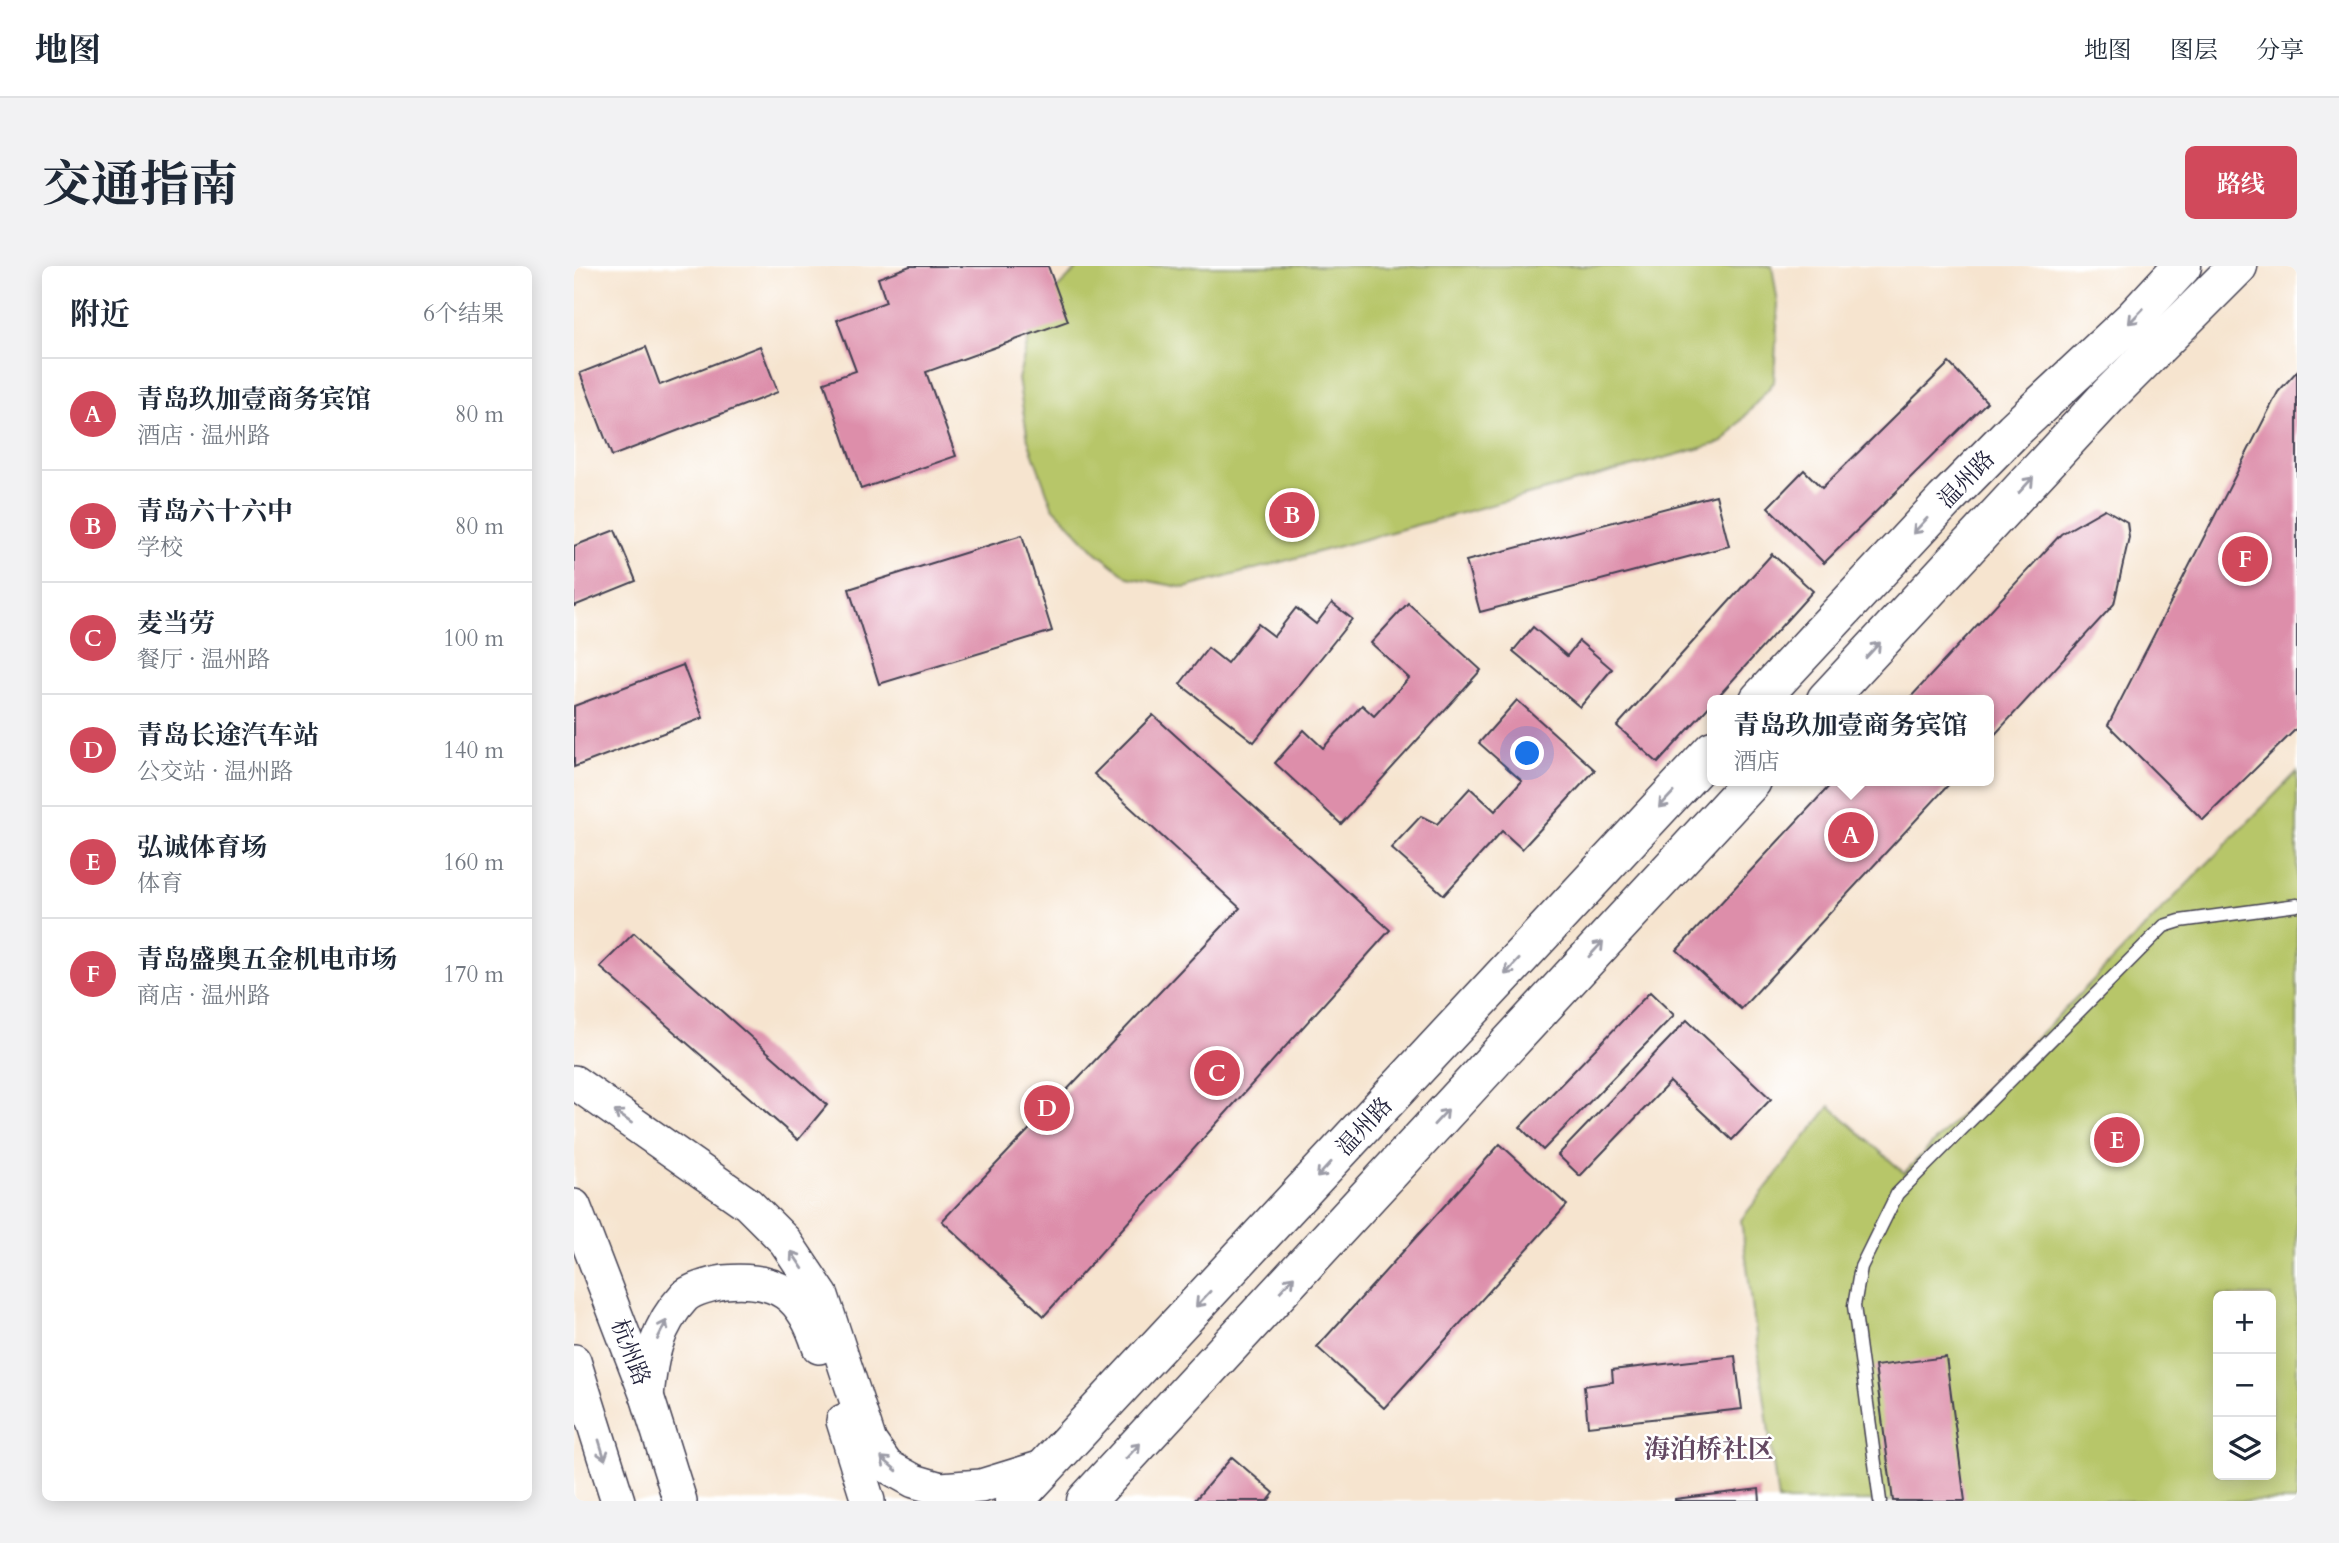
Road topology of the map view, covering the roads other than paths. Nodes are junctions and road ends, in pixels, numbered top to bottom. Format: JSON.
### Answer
{"nodes":[{"id":1,"x":2182,"y":266,"type":"edge"},
{"id":2,"x":2238,"y":266,"type":"edge"},
{"id":3,"x":1764,"y":695,"type":"edge"},
{"id":4,"x":1831,"y":695,"type":"edge"},
{"id":5,"x":1707,"y":756,"type":"edge"},
{"id":6,"x":1747,"y":786,"type":"edge"},
{"id":7,"x":2297,"y":905,"type":"edge"},
{"id":8,"x":574,"y":1082,"type":"edge"},
{"id":9,"x":574,"y":1206,"type":"edge"},
{"id":10,"x":574,"y":1361,"type":"edge"},
{"id":11,"x":647,"y":1396,"type":"junction"},
{"id":12,"x":1046,"y":1466,"type":"junction"},
{"id":13,"x":618,"y":1501,"type":"edge"},
{"id":14,"x":680,"y":1501,"type":"edge"},
{"id":15,"x":868,"y":1501,"type":"edge"},
{"id":16,"x":1014,"y":1501,"type":"edge"},
{"id":17,"x":1086,"y":1501,"type":"edge"},
{"id":18,"x":1880,"y":1501,"type":"edge"}],
"edges":[{"from":1,"to":3,"type":"main road","name":"温州路","one_way":true},
{"from":4,"to":2,"type":"main road","name":"温州路","one_way":true},
{"from":5,"to":12,"type":"main road","name":"温州路","one_way":true},
{"from":17,"to":6,"type":"main road","one_way":true},
{"from":7,"to":18,"type":"lane"},
{"from":12,"to":8,"type":"main road","one_way":true},
{"from":9,"to":11,"type":"main road","name":"杭州路"},
{"from":10,"to":13,"type":"main road","one_way":true},
{"from":11,"to":14,"type":"main road","name":"杭州路"},
{"from":11,"to":15,"type":"main road","one_way":true},
{"from":12,"to":16,"type":"main road","name":"温州路"}]}
